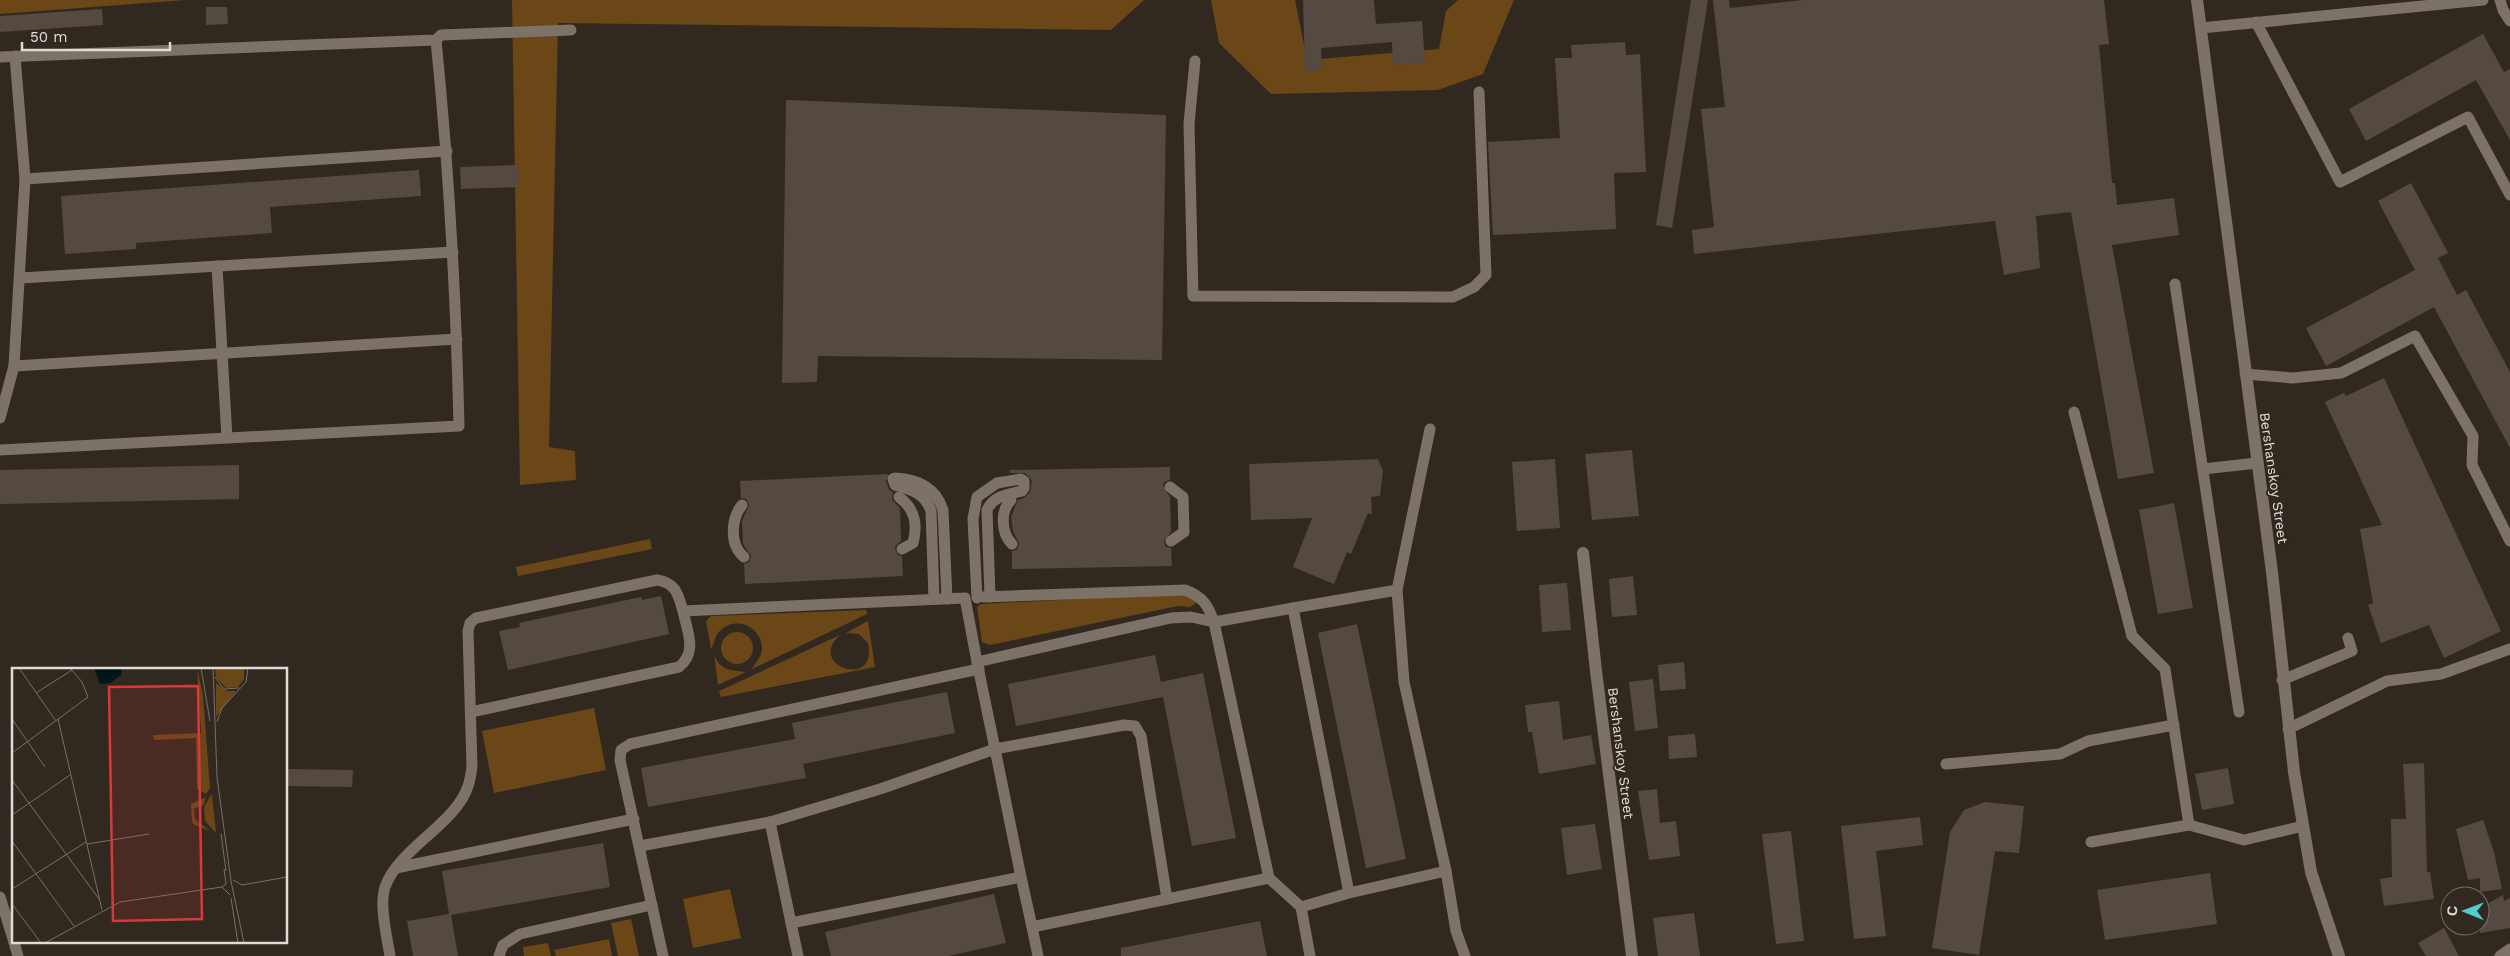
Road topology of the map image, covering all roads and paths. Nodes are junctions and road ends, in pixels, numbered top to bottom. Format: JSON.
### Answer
{"nodes":[{"id":1,"x":2197,"y":0,"type":"edge"},
{"id":2,"x":2483,"y":0,"type":"edge"},
{"id":3,"x":2500,"y":0,"type":"edge"},
{"id":4,"x":2510,"y":21,"type":"edge"},
{"id":5,"x":2256,"y":22,"type":"junction"},
{"id":6,"x":2201,"y":28,"type":"junction"},
{"id":7,"x":571,"y":30,"type":"dead end"},
{"id":8,"x":436,"y":40,"type":"junction"},
{"id":9,"x":15,"y":56,"type":"junction"},
{"id":10,"x":0,"y":57,"type":"edge"},
{"id":11,"x":1195,"y":61,"type":"dead end"},
{"id":12,"x":1479,"y":92,"type":"dead end"},
{"id":13,"x":447,"y":151,"type":"junction"},
{"id":14,"x":25,"y":179,"type":"junction"},
{"id":15,"x":2510,"y":194,"type":"edge"},
{"id":16,"x":453,"y":252,"type":"junction"},
{"id":17,"x":217,"y":266,"type":"junction"},
{"id":18,"x":21,"y":278,"type":"junction"},
{"id":19,"x":2175,"y":284,"type":"dead end"},
{"id":20,"x":457,"y":339,"type":"junction"},
{"id":21,"x":222,"y":353,"type":"junction"},
{"id":22,"x":14,"y":366,"type":"junction"},
{"id":23,"x":2245,"y":374,"type":"junction"},
{"id":24,"x":2074,"y":412,"type":"dead end"},
{"id":25,"x":0,"y":418,"type":"edge"},
{"id":26,"x":1430,"y":429,"type":"dead end"},
{"id":27,"x":227,"y":438,"type":"junction"},
{"id":28,"x":0,"y":450,"type":"edge"},
{"id":29,"x":2257,"y":463,"type":"junction"},
{"id":30,"x":2203,"y":469,"type":"junction"},
{"id":31,"x":1170,"y":487,"type":"dead end"},
{"id":32,"x":899,"y":497,"type":"dead end"},
{"id":33,"x":1011,"y":500,"type":"dead end"},
{"id":34,"x":742,"y":505,"type":"dead end"},
{"id":35,"x":2510,"y":540,"type":"edge"},
{"id":36,"x":1171,"y":541,"type":"dead end"},
{"id":37,"x":1012,"y":544,"type":"dead end"},
{"id":38,"x":902,"y":549,"type":"dead end"},
{"id":39,"x":1583,"y":553,"type":"dead end"},
{"id":40,"x":744,"y":557,"type":"dead end"},
{"id":41,"x":1397,"y":590,"type":"junction"},
{"id":42,"x":990,"y":597,"type":"junction"},
{"id":43,"x":965,"y":598,"type":"junction"},
{"id":44,"x":977,"y":598,"type":"junction"},
{"id":45,"x":934,"y":599,"type":"junction"},
{"id":46,"x":947,"y":599,"type":"junction"},
{"id":47,"x":1293,"y":608,"type":"junction"},
{"id":48,"x":683,"y":611,"type":"junction"},
{"id":49,"x":1214,"y":622,"type":"junction"},
{"id":50,"x":2348,"y":638,"type":"dead end"},
{"id":51,"x":2510,"y":649,"type":"edge"},
{"id":52,"x":978,"y":665,"type":"junction"},
{"id":53,"x":2282,"y":680,"type":"junction"},
{"id":54,"x":471,"y":712,"type":"junction"},
{"id":55,"x":2239,"y":712,"type":"dead end"},
{"id":56,"x":2174,"y":725,"type":"junction"},
{"id":57,"x":2288,"y":729,"type":"junction"},
{"id":58,"x":995,"y":749,"type":"junction"},
{"id":59,"x":1946,"y":764,"type":"dead end"},
{"id":60,"x":634,"y":819,"type":"junction"},
{"id":61,"x":770,"y":822,"type":"junction"},
{"id":62,"x":2190,"y":825,"type":"junction"},
{"id":63,"x":2303,"y":826,"type":"junction"},
{"id":64,"x":2091,"y":842,"type":"dead end"},
{"id":65,"x":640,"y":846,"type":"junction"},
{"id":66,"x":396,"y":868,"type":"junction"},
{"id":67,"x":1446,"y":871,"type":"junction"},
{"id":68,"x":1021,"y":878,"type":"junction"},
{"id":69,"x":1269,"y":878,"type":"junction"},
{"id":70,"x":1350,"y":893,"type":"junction"},
{"id":71,"x":0,"y":897,"type":"edge"},
{"id":72,"x":1167,"y":899,"type":"junction"},
{"id":73,"x":652,"y":904,"type":"junction"},
{"id":74,"x":1301,"y":907,"type":"junction"},
{"id":75,"x":791,"y":923,"type":"junction"},
{"id":76,"x":1032,"y":928,"type":"junction"},
{"id":77,"x":12,"y":936,"type":"edge"},
{"id":78,"x":2510,"y":949,"type":"edge"},
{"id":79,"x":390,"y":956,"type":"edge"},
{"id":80,"x":499,"y":956,"type":"edge"},
{"id":81,"x":663,"y":956,"type":"edge"},
{"id":82,"x":798,"y":956,"type":"edge"},
{"id":83,"x":1038,"y":956,"type":"edge"},
{"id":84,"x":1310,"y":956,"type":"edge"},
{"id":85,"x":1464,"y":956,"type":"edge"},
{"id":86,"x":1632,"y":956,"type":"edge"},
{"id":87,"x":2339,"y":956,"type":"edge"},
{"id":88,"x":2500,"y":956,"type":"edge"}],
"edges":[{"from":1,"to":6,"type":"street","name":"Bershanskoy Street"},
{"from":2,"to":5,"type":"lane"},
{"from":3,"to":4,"type":"lane"},
{"from":5,"to":6,"type":"lane"},
{"from":5,"to":15,"type":"lane"},
{"from":6,"to":23,"type":"street","name":"Bershanskoy Street"},
{"from":7,"to":8,"type":"lane"},
{"from":8,"to":9,"type":"lane"},
{"from":8,"to":13,"type":"lane"},
{"from":9,"to":10,"type":"lane"},
{"from":9,"to":14,"type":"lane"},
{"from":11,"to":12,"type":"lane"},
{"from":13,"to":14,"type":"lane"},
{"from":13,"to":16,"type":"lane"},
{"from":14,"to":18,"type":"lane"},
{"from":16,"to":17,"type":"lane"},
{"from":16,"to":20,"type":"lane"},
{"from":17,"to":18,"type":"lane"},
{"from":17,"to":21,"type":"lane"},
{"from":18,"to":22,"type":"lane"},
{"from":19,"to":30,"type":"lane"},
{"from":20,"to":21,"type":"lane"},
{"from":20,"to":27,"type":"lane"},
{"from":21,"to":22,"type":"lane"},
{"from":21,"to":27,"type":"lane"},
{"from":22,"to":25,"type":"lane"},
{"from":23,"to":29,"type":"street","name":"Bershanskoy Street"},
{"from":23,"to":35,"type":"lane"},
{"from":24,"to":56,"type":"lane"},
{"from":26,"to":41,"type":"lane"},
{"from":27,"to":28,"type":"lane"},
{"from":29,"to":30,"type":"lane"},
{"from":29,"to":53,"type":"street","name":"Bershanskoy Street"},
{"from":30,"to":55,"type":"lane"},
{"from":31,"to":36,"type":"lane"},
{"from":32,"to":38,"type":"lane"},
{"from":33,"to":37,"type":"lane"},
{"from":34,"to":40,"type":"lane"},
{"from":39,"to":86,"type":"street","name":"Bershanskoy Street"},
{"from":41,"to":47,"type":"lane"},
{"from":41,"to":67,"type":"lane"},
{"from":42,"to":44,"type":"lane"},
{"from":42,"to":44,"type":"lane"},
{"from":42,"to":49,"type":"lane"},
{"from":43,"to":44,"type":"lane"},
{"from":43,"to":46,"type":"lane"},
{"from":43,"to":52,"type":"lane"},
{"from":45,"to":46,"type":"lane"},
{"from":45,"to":46,"type":"lane"},
{"from":45,"to":48,"type":"lane"},
{"from":47,"to":49,"type":"lane"},
{"from":47,"to":70,"type":"lane"},
{"from":48,"to":54,"type":"lane"},
{"from":48,"to":54,"type":"lane"},
{"from":49,"to":52,"type":"lane"},
{"from":49,"to":69,"type":"lane"},
{"from":50,"to":53,"type":"lane"},
{"from":51,"to":57,"type":"lane"},
{"from":52,"to":58,"type":"lane"},
{"from":52,"to":60,"type":"lane"},
{"from":53,"to":57,"type":"street","name":"Bershanskoy Street"},
{"from":54,"to":66,"type":"lane"},
{"from":56,"to":59,"type":"lane"},
{"from":56,"to":62,"type":"lane"},
{"from":57,"to":63,"type":"street","name":"Bershanskoy Street"},
{"from":58,"to":61,"type":"lane"},
{"from":58,"to":68,"type":"lane"},
{"from":58,"to":72,"type":"lane"},
{"from":60,"to":65,"type":"lane"},
{"from":60,"to":66,"type":"lane"},
{"from":61,"to":65,"type":"lane"},
{"from":61,"to":75,"type":"lane"},
{"from":62,"to":63,"type":"lane"},
{"from":62,"to":64,"type":"lane"},
{"from":63,"to":87,"type":"street","name":"Bershanskoy Street"},
{"from":65,"to":73,"type":"lane"},
{"from":66,"to":79,"type":"lane"},
{"from":67,"to":70,"type":"lane"},
{"from":67,"to":85,"type":"lane"},
{"from":68,"to":75,"type":"lane"},
{"from":68,"to":76,"type":"lane"},
{"from":69,"to":72,"type":"lane"},
{"from":69,"to":74,"type":"lane"},
{"from":70,"to":74,"type":"lane"},
{"from":71,"to":77,"type":"lane"},
{"from":72,"to":76,"type":"lane"},
{"from":73,"to":80,"type":"lane"},
{"from":73,"to":81,"type":"lane"},
{"from":74,"to":84,"type":"lane"},
{"from":75,"to":82,"type":"lane"},
{"from":76,"to":83,"type":"lane"},
{"from":78,"to":88,"type":"lane"}]}
